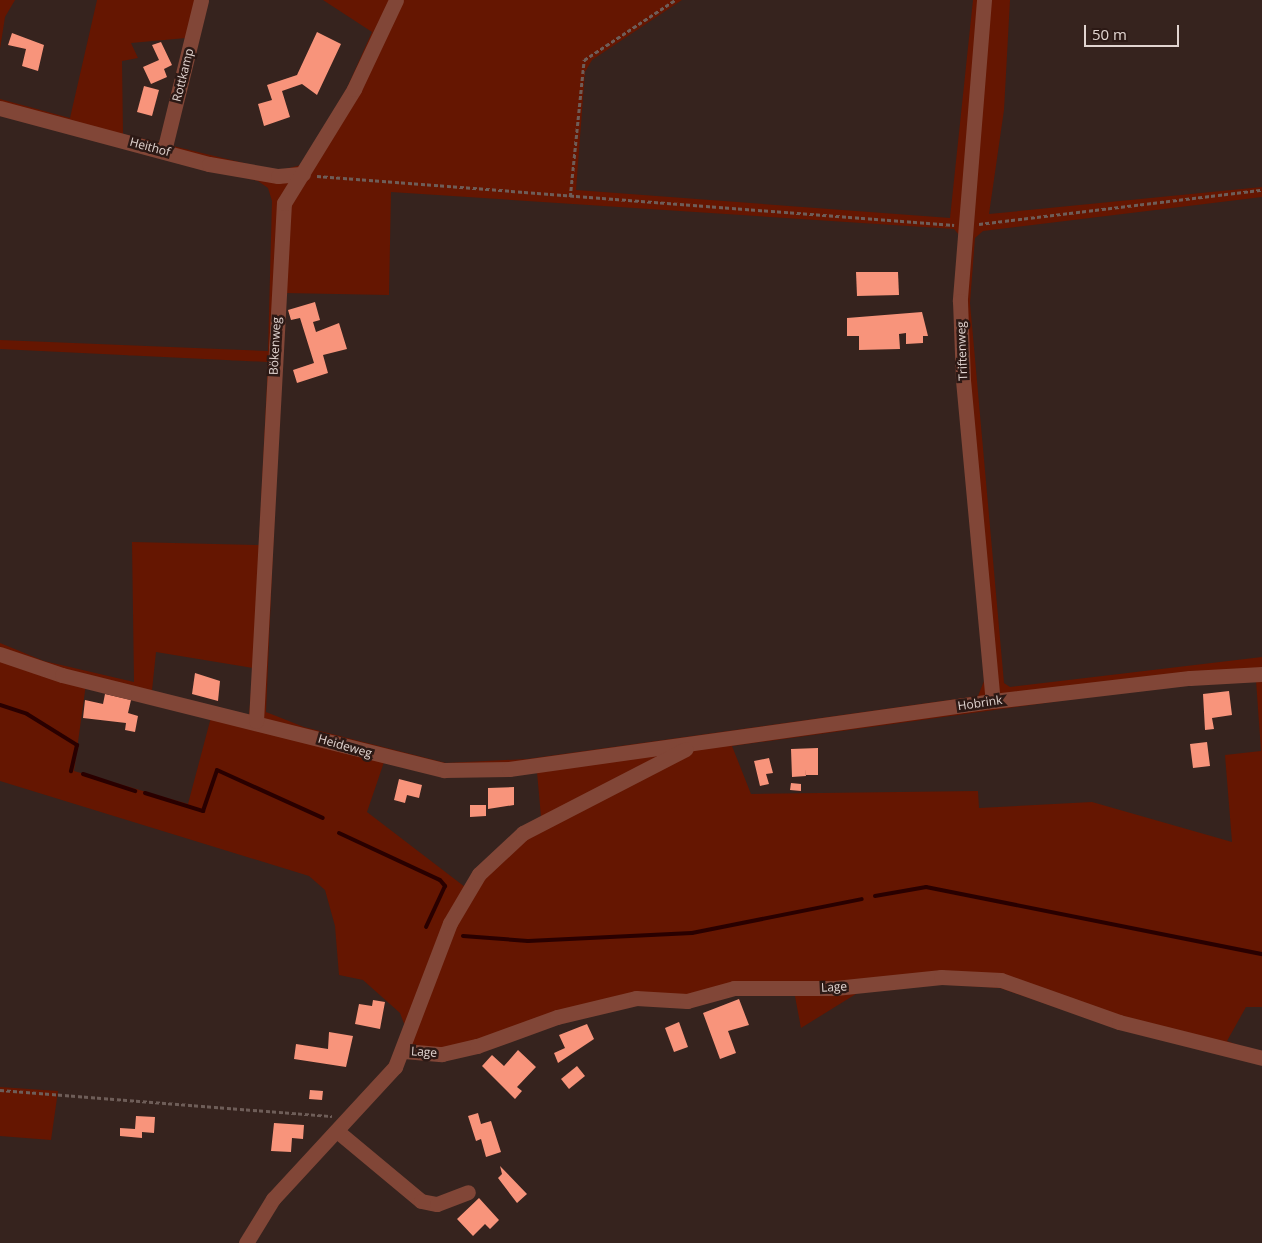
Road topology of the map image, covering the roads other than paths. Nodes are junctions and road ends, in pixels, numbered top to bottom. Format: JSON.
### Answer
{"nodes":[{"id":1,"x":201,"y":0,"type":"edge"},
{"id":2,"x":396,"y":0,"type":"edge"},
{"id":3,"x":984,"y":0,"type":"edge"},
{"id":4,"x":0,"y":108,"type":"edge"},
{"id":5,"x":164,"y":151,"type":"junction"},
{"id":6,"x":303,"y":174,"type":"junction"},
{"id":7,"x":0,"y":654,"type":"edge"},
{"id":8,"x":1262,"y":674,"type":"edge"},
{"id":9,"x":994,"y":701,"type":"junction"},
{"id":10,"x":256,"y":721,"type":"junction"},
{"id":11,"x":699,"y":743,"type":"junction"},
{"id":12,"x":404,"y":1051,"type":"junction"},
{"id":13,"x":1262,"y":1058,"type":"edge"},
{"id":14,"x":341,"y":1126,"type":"junction"},
{"id":15,"x":468,"y":1192,"type":"dead end"},
{"id":16,"x":246,"y":1243,"type":"edge"}],
"edges":[{"from":1,"to":5,"type":"street","name":"Rottkamp"},
{"from":2,"to":6,"type":"street","name":"Bökenweg"},
{"from":3,"to":9,"type":"street","name":"Triftenweg"},
{"from":4,"to":5,"type":"street","name":"Heithof"},
{"from":5,"to":6,"type":"street","name":"Heithof"},
{"from":6,"to":10,"type":"street","name":"Bökenweg"},
{"from":7,"to":10,"type":"street","name":"Heideweg"},
{"from":8,"to":9,"type":"street","name":"Hobrink"},
{"from":9,"to":11,"type":"street","name":"Hobrink"},
{"from":10,"to":11,"type":"street","name":"Heideweg"},
{"from":11,"to":12,"type":"street","name":"Lage"},
{"from":12,"to":13,"type":"street","name":"Lage"},
{"from":12,"to":14,"type":"street","name":"Lage"},
{"from":14,"to":15,"type":"street"},
{"from":14,"to":16,"type":"street","name":"Lage"}]}
